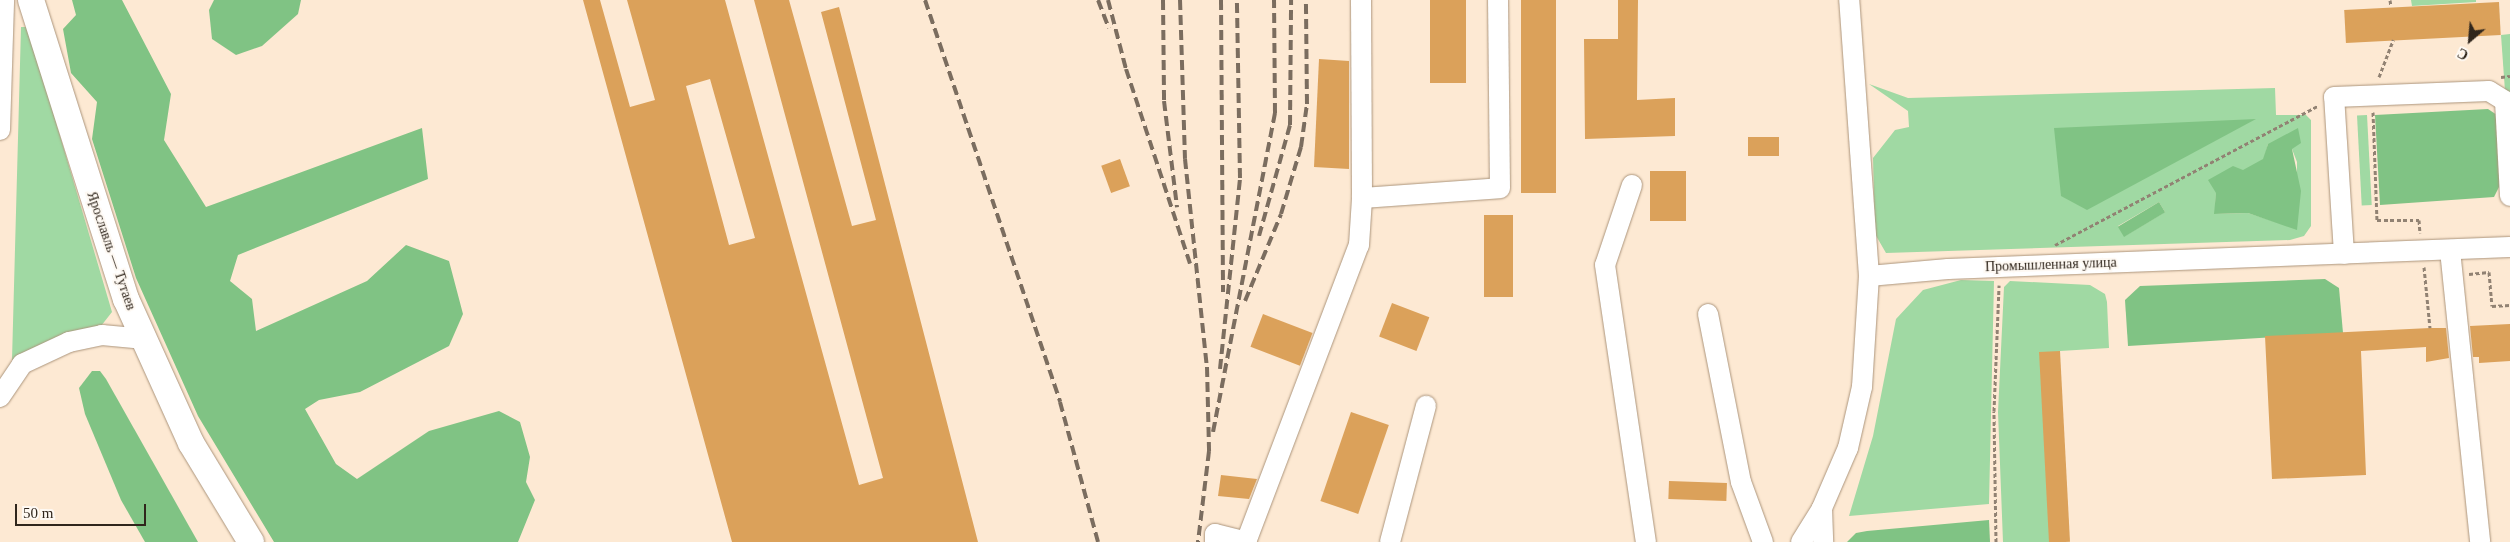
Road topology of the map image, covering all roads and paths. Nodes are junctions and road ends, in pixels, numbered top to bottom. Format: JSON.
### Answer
{"nodes":[{"id":1,"x":4,"y":0,"type":"edge"},
{"id":2,"x":31,"y":0,"type":"edge"},
{"id":3,"x":1361,"y":0,"type":"edge"},
{"id":4,"x":1498,"y":0,"type":"edge"},
{"id":5,"x":1849,"y":0,"type":"edge"},
{"id":6,"x":2390,"y":0,"type":"edge"},
{"id":7,"x":2391,"y":6,"type":"dead end"},
{"id":8,"x":2393,"y":40,"type":"dead end"},
{"id":9,"x":2372,"y":95,"type":"junction"},
{"id":10,"x":2508,"y":101,"type":"edge"},
{"id":11,"x":0,"y":130,"type":"edge"},
{"id":12,"x":1632,"y":185,"type":"dead end"},
{"id":13,"x":2510,"y":196,"type":"edge"},
{"id":14,"x":1362,"y":198,"type":"junction"},
{"id":15,"x":2510,"y":247,"type":"edge"},
{"id":16,"x":2450,"y":250,"type":"junction"},
{"id":17,"x":2422,"y":251,"type":"junction"},
{"id":18,"x":2344,"y":254,"type":"junction"},
{"id":19,"x":1869,"y":276,"type":"junction"},
{"id":20,"x":1708,"y":314,"type":"dead end"},
{"id":21,"x":2430,"y":328,"type":"dead end"},
{"id":22,"x":145,"y":339,"type":"junction"},
{"id":23,"x":0,"y":398,"type":"edge"},
{"id":24,"x":1426,"y":406,"type":"dead end"},
{"id":25,"x":1822,"y":508,"type":"junction"},
{"id":26,"x":250,"y":542,"type":"edge"},
{"id":27,"x":1215,"y":542,"type":"edge"},
{"id":28,"x":1246,"y":542,"type":"edge"},
{"id":29,"x":1390,"y":542,"type":"edge"},
{"id":30,"x":1646,"y":542,"type":"edge"},
{"id":31,"x":1762,"y":542,"type":"edge"},
{"id":32,"x":1801,"y":542,"type":"edge"},
{"id":33,"x":1823,"y":542,"type":"edge"},
{"id":34,"x":2480,"y":542,"type":"edge"}],
"edges":[{"from":1,"to":11,"type":"street"},
{"from":2,"to":22,"type":"main road","name":"Ярославль — Тутаев"},
{"from":3,"to":14,"type":"street"},
{"from":4,"to":14,"type":"street"},
{"from":5,"to":19,"type":"street"},
{"from":6,"to":7,"type":"path"},
{"from":8,"to":9,"type":"path"},
{"from":9,"to":10,"type":"street"},
{"from":9,"to":17,"type":"path"},
{"from":9,"to":18,"type":"street"},
{"from":10,"to":13,"type":"street"},
{"from":12,"to":30,"type":"street"},
{"from":14,"to":28,"type":"street"},
{"from":15,"to":16,"type":"street","name":"Промышленная улица"},
{"from":16,"to":17,"type":"street","name":"Промышленная улица"},
{"from":16,"to":34,"type":"street"},
{"from":17,"to":18,"type":"street","name":"Промышленная улица"},
{"from":17,"to":21,"type":"path"},
{"from":18,"to":19,"type":"street","name":"Промышленная улица"},
{"from":19,"to":25,"type":"street"},
{"from":20,"to":31,"type":"street"},
{"from":22,"to":23,"type":"street"},
{"from":22,"to":26,"type":"main road","name":"Ярославль — Тутаев"},
{"from":24,"to":29,"type":"street"},
{"from":25,"to":32,"type":"street"},
{"from":25,"to":33,"type":"street"},
{"from":27,"to":28,"type":"street"}]}
